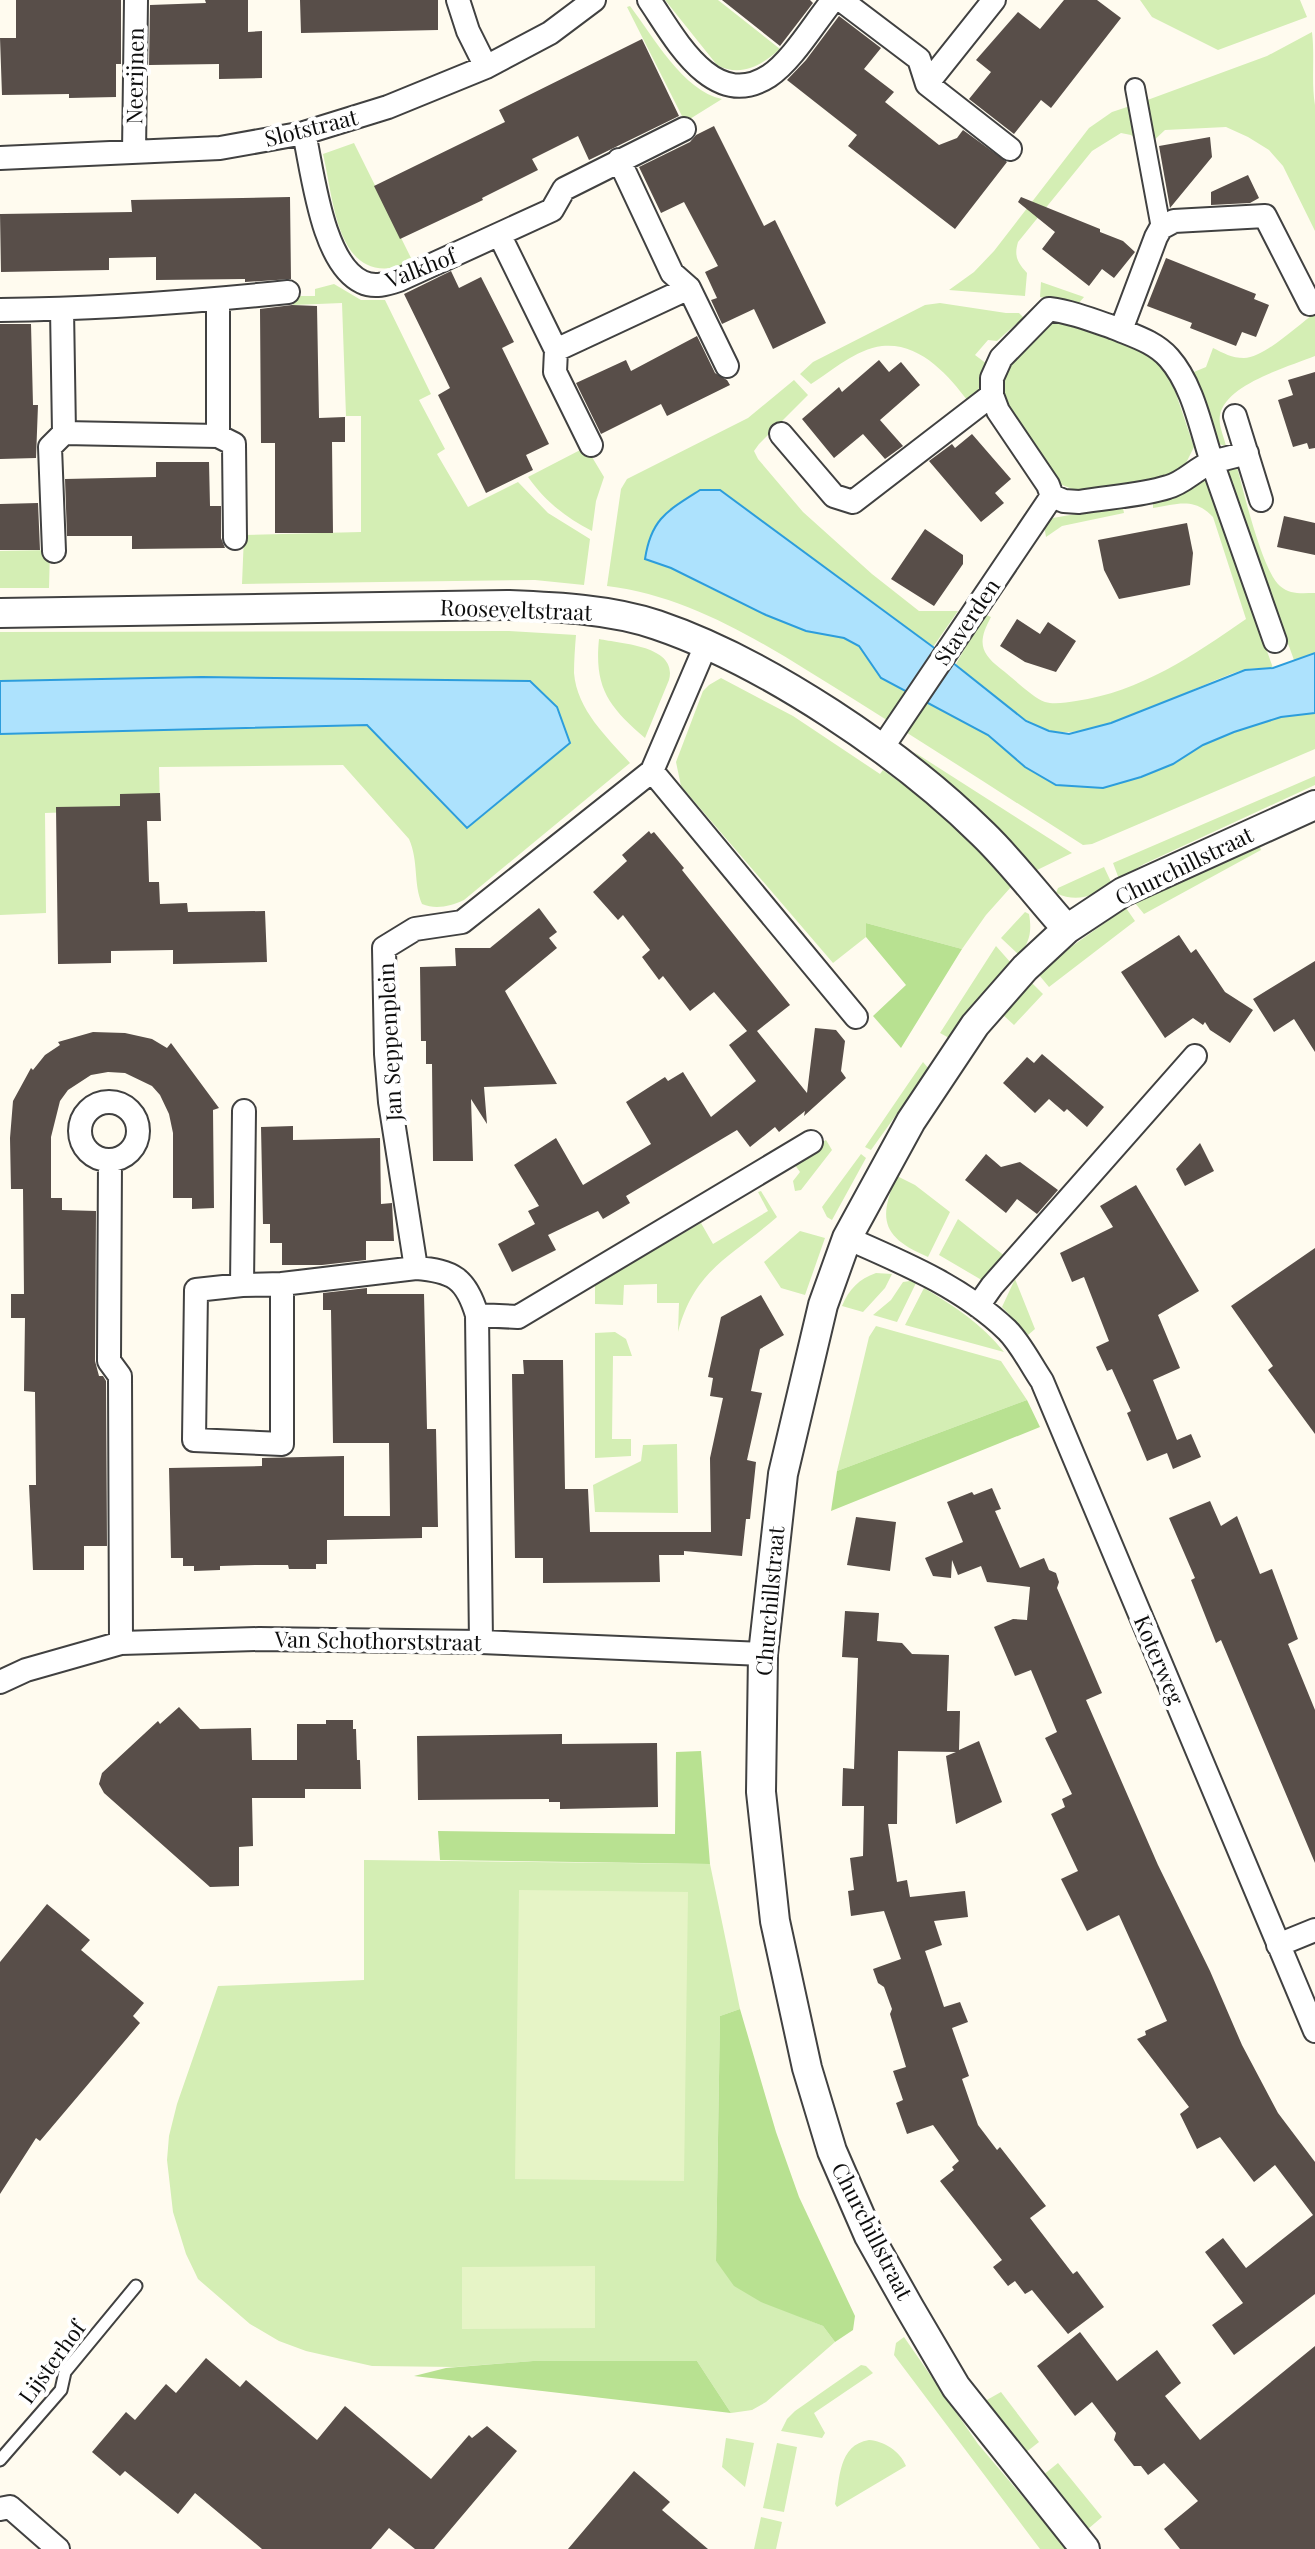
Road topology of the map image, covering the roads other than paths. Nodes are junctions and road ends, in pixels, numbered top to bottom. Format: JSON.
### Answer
{"nodes":[{"id":1,"x":136,"y":0,"type":"edge"},
{"id":2,"x":458,"y":0,"type":"edge"},
{"id":3,"x":594,"y":0,"type":"edge"},
{"id":4,"x":649,"y":0,"type":"edge"},
{"id":5,"x":833,"y":0,"type":"edge"},
{"id":6,"x":841,"y":0,"type":"edge"},
{"id":7,"x":994,"y":0,"type":"edge"},
{"id":8,"x":486,"y":67,"type":"junction"},
{"id":9,"x":927,"y":84,"type":"junction"},
{"id":10,"x":1135,"y":88,"type":"dead end"},
{"id":11,"x":684,"y":129,"type":"dead end"},
{"id":12,"x":304,"y":133,"type":"junction"},
{"id":13,"x":1010,"y":149,"type":"dead end"},
{"id":14,"x":134,"y":152,"type":"junction"},
{"id":15,"x":0,"y":158,"type":"edge"},
{"id":16,"x":619,"y":160,"type":"junction"},
{"id":17,"x":1161,"y":228,"type":"junction"},
{"id":18,"x":500,"y":236,"type":"junction"},
{"id":19,"x":689,"y":288,"type":"junction"},
{"id":20,"x":288,"y":292,"type":"dead end"},
{"id":21,"x":218,"y":300,"type":"junction"},
{"id":22,"x":1310,"y":304,"type":"dead end"},
{"id":23,"x":62,"y":309,"type":"junction"},
{"id":24,"x":0,"y":310,"type":"edge"},
{"id":25,"x":1121,"y":330,"type":"junction"},
{"id":26,"x":556,"y":350,"type":"junction"},
{"id":27,"x":727,"y":366,"type":"dead end"},
{"id":28,"x":992,"y":395,"type":"junction"},
{"id":29,"x":1235,"y":416,"type":"dead end"},
{"id":30,"x":64,"y":433,"type":"junction"},
{"id":31,"x":781,"y":434,"type":"dead end"},
{"id":32,"x":218,"y":436,"type":"junction"},
{"id":33,"x":591,"y":445,"type":"dead end"},
{"id":34,"x":1247,"y":453,"type":"junction"},
{"id":35,"x":1212,"y":462,"type":"junction"},
{"id":36,"x":1052,"y":496,"type":"junction"},
{"id":37,"x":1261,"y":500,"type":"dead end"},
{"id":38,"x":235,"y":538,"type":"dead end"},
{"id":39,"x":54,"y":551,"type":"dead end"},
{"id":40,"x":0,"y":613,"type":"edge"},
{"id":41,"x":1275,"y":641,"type":"dead end"},
{"id":42,"x":706,"y":645,"type":"junction"},
{"id":43,"x":882,"y":748,"type":"junction"},
{"id":44,"x":652,"y":771,"type":"junction"},
{"id":45,"x":1315,"y":805,"type":"edge"},
{"id":46,"x":1067,"y":929,"type":"junction"},
{"id":47,"x":856,"y":1017,"type":"dead end"},
{"id":48,"x":1195,"y":1056,"type":"dead end"},
{"id":49,"x":244,"y":1111,"type":"dead end"},
{"id":50,"x":811,"y":1142,"type":"dead end"},
{"id":51,"x":110,"y":1160,"type":"dead end"},
{"id":52,"x":847,"y":1238,"type":"junction"},
{"id":53,"x":416,"y":1268,"type":"junction"},
{"id":54,"x":282,"y":1284,"type":"junction"},
{"id":55,"x":242,"y":1285,"type":"junction"},
{"id":56,"x":978,"y":1306,"type":"junction"},
{"id":57,"x":477,"y":1315,"type":"junction"},
{"id":58,"x":481,"y":1642,"type":"junction"},
{"id":59,"x":121,"y":1643,"type":"junction"},
{"id":60,"x":763,"y":1654,"type":"junction"},
{"id":61,"x":0,"y":1682,"type":"edge"},
{"id":62,"x":1315,"y":1930,"type":"edge"},
{"id":63,"x":1278,"y":1945,"type":"junction"},
{"id":64,"x":1315,"y":2031,"type":"edge"},
{"id":65,"x":136,"y":2286,"type":"dead end"},
{"id":66,"x":0,"y":2460,"type":"edge"},
{"id":67,"x":0,"y":2509,"type":"edge"},
{"id":68,"x":58,"y":2549,"type":"edge"},
{"id":69,"x":1085,"y":2549,"type":"edge"}],
"edges":[{"from":1,"to":14,"type":"street","name":"Neerijnen"},
{"from":2,"to":8,"type":"street"},
{"from":3,"to":8,"type":"street","name":"Slotstraat"},
{"from":4,"to":5,"type":"street"},
{"from":6,"to":9,"type":"street"},
{"from":7,"to":9,"type":"street"},
{"from":8,"to":12,"type":"street","name":"Slotstraat"},
{"from":9,"to":13,"type":"street"},
{"from":10,"to":17,"type":"street"},
{"from":11,"to":16,"type":"street","name":"Valkhof"},
{"from":12,"to":14,"type":"street","name":"Slotstraat"},
{"from":12,"to":18,"type":"street","name":"Valkhof"},
{"from":14,"to":15,"type":"street","name":"Slotstraat"},
{"from":16,"to":18,"type":"street","name":"Valkhof"},
{"from":16,"to":19,"type":"street"},
{"from":17,"to":22,"type":"street"},
{"from":17,"to":25,"type":"street"},
{"from":18,"to":26,"type":"street"},
{"from":19,"to":26,"type":"street"},
{"from":19,"to":27,"type":"street"},
{"from":20,"to":21,"type":"street"},
{"from":21,"to":23,"type":"street"},
{"from":21,"to":32,"type":"street"},
{"from":23,"to":24,"type":"street"},
{"from":23,"to":30,"type":"street"},
{"from":25,"to":28,"type":"street"},
{"from":25,"to":35,"type":"street"},
{"from":26,"to":33,"type":"street"},
{"from":28,"to":31,"type":"street"},
{"from":28,"to":36,"type":"street"},
{"from":29,"to":34,"type":"street"},
{"from":30,"to":32,"type":"street"},
{"from":30,"to":39,"type":"street"},
{"from":32,"to":38,"type":"street"},
{"from":34,"to":35,"type":"street"},
{"from":34,"to":37,"type":"street"},
{"from":35,"to":36,"type":"street"},
{"from":35,"to":41,"type":"street"},
{"from":36,"to":43,"type":"street","name":"Staverden"},
{"from":40,"to":42,"type":"street","name":"Rooseveltstraat"},
{"from":42,"to":43,"type":"street","name":"Rooseveltstraat"},
{"from":42,"to":44,"type":"street","name":"Jan Seppenplein"},
{"from":43,"to":46,"type":"street","name":"Rooseveltstraat"},
{"from":44,"to":47,"type":"street"},
{"from":44,"to":53,"type":"street","name":"Jan Seppenplein"},
{"from":45,"to":46,"type":"street","name":"Churchillstraat"},
{"from":46,"to":52,"type":"street","name":"Churchillstraat"},
{"from":48,"to":56,"type":"street"},
{"from":49,"to":55,"type":"street"},
{"from":50,"to":57,"type":"street"},
{"from":51,"to":59,"type":"street"},
{"from":52,"to":56,"type":"street","name":"Koterweg"},
{"from":52,"to":60,"type":"street","name":"Churchillstraat"},
{"from":53,"to":54,"type":"street"},
{"from":53,"to":57,"type":"street"},
{"from":54,"to":55,"type":"street"},
{"from":54,"to":55,"type":"street"},
{"from":56,"to":63,"type":"street","name":"Koterweg"},
{"from":57,"to":58,"type":"street"},
{"from":58,"to":59,"type":"street","name":"Van Schothorststraat"},
{"from":58,"to":60,"type":"street","name":"Van Schothorststraat"},
{"from":59,"to":61,"type":"street","name":"Van Schothorststraat"},
{"from":60,"to":69,"type":"street","name":"Churchillstraat"},
{"from":62,"to":63,"type":"street"},
{"from":63,"to":64,"type":"street","name":"Koterweg"},
{"from":65,"to":66,"type":"lane","name":"Lijsterhof"},
{"from":67,"to":68,"type":"street"}]}
